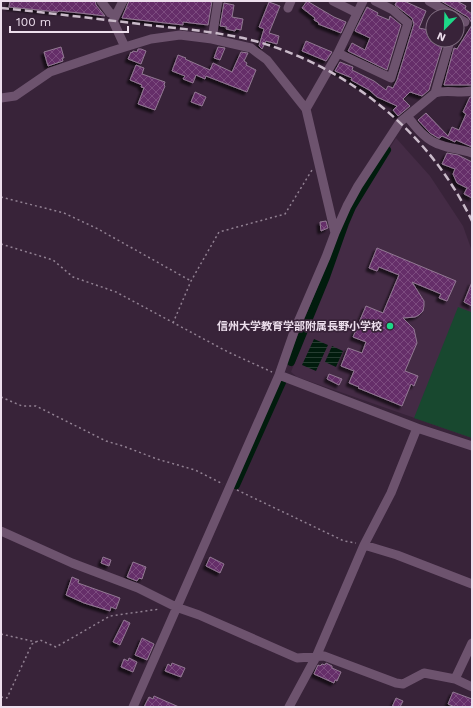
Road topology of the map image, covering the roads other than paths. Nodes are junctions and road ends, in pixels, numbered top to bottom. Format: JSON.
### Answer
{"nodes":[{"id":1,"x":101,"y":1,"type":"edge"},
{"id":2,"x":123,"y":1,"type":"edge"},
{"id":3,"x":218,"y":1,"type":"edge"},
{"id":4,"x":333,"y":1,"type":"edge"},
{"id":5,"x":363,"y":1,"type":"edge"},
{"id":6,"x":375,"y":1,"type":"edge"},
{"id":7,"x":398,"y":1,"type":"edge"},
{"id":8,"x":429,"y":1,"type":"edge"},
{"id":9,"x":441,"y":8,"type":"edge"},
{"id":10,"x":393,"y":10,"type":"junction"},
{"id":11,"x":357,"y":13,"type":"junction"},
{"id":12,"x":116,"y":15,"type":"junction"},
{"id":13,"x":212,"y":39,"type":"junction"},
{"id":14,"x":125,"y":47,"type":"junction"},
{"id":15,"x":448,"y":48,"type":"edge"},
{"id":16,"x":338,"y":53,"type":"junction"},
{"id":17,"x":472,"y":91,"type":"edge"},
{"id":18,"x":434,"y":93,"type":"junction"},
{"id":19,"x":1,"y":98,"type":"edge"},
{"id":20,"x":306,"y":109,"type":"junction"},
{"id":21,"x":406,"y":116,"type":"junction"},
{"id":22,"x":472,"y":153,"type":"edge"},
{"id":23,"x":335,"y":233,"type":"junction"},
{"id":24,"x":279,"y":375,"type":"junction"},
{"id":25,"x":417,"y":428,"type":"junction"},
{"id":26,"x":472,"y":446,"type":"edge"},
{"id":27,"x":1,"y":531,"type":"edge"},
{"id":28,"x":364,"y":545,"type":"junction"},
{"id":29,"x":472,"y":584,"type":"edge"},
{"id":30,"x":176,"y":607,"type":"junction"},
{"id":31,"x":472,"y":643,"type":"edge"},
{"id":32,"x":316,"y":657,"type":"junction"},
{"id":33,"x":455,"y":679,"type":"junction"},
{"id":34,"x":472,"y":687,"type":"edge"},
{"id":35,"x":133,"y":707,"type":"edge"},
{"id":36,"x":289,"y":707,"type":"edge"}],
"edges":[{"from":1,"to":12,"type":"street"},
{"from":2,"to":12,"type":"street"},
{"from":3,"to":13,"type":"street"},
{"from":4,"to":11,"type":"street"},
{"from":5,"to":11,"type":"street"},
{"from":6,"to":10,"type":"street"},
{"from":7,"to":10,"type":"street"},
{"from":8,"to":9,"type":"street"},
{"from":10,"to":16,"type":"street"},
{"from":11,"to":16,"type":"street"},
{"from":12,"to":14,"type":"street"},
{"from":13,"to":14,"type":"street"},
{"from":13,"to":20,"type":"street"},
{"from":14,"to":19,"type":"street"},
{"from":15,"to":18,"type":"street"},
{"from":16,"to":20,"type":"street"},
{"from":17,"to":18,"type":"street"},
{"from":18,"to":21,"type":"street"},
{"from":20,"to":23,"type":"street"},
{"from":21,"to":22,"type":"street"},
{"from":21,"to":23,"type":"street"},
{"from":23,"to":24,"type":"street"},
{"from":24,"to":25,"type":"street"},
{"from":24,"to":30,"type":"street"},
{"from":25,"to":26,"type":"street"},
{"from":25,"to":28,"type":"street"},
{"from":27,"to":30,"type":"street"},
{"from":28,"to":29,"type":"street"},
{"from":28,"to":32,"type":"street"},
{"from":30,"to":32,"type":"street"},
{"from":30,"to":35,"type":"street"},
{"from":31,"to":33,"type":"street"},
{"from":32,"to":33,"type":"street"},
{"from":32,"to":36,"type":"street"},
{"from":33,"to":34,"type":"street"}]}
